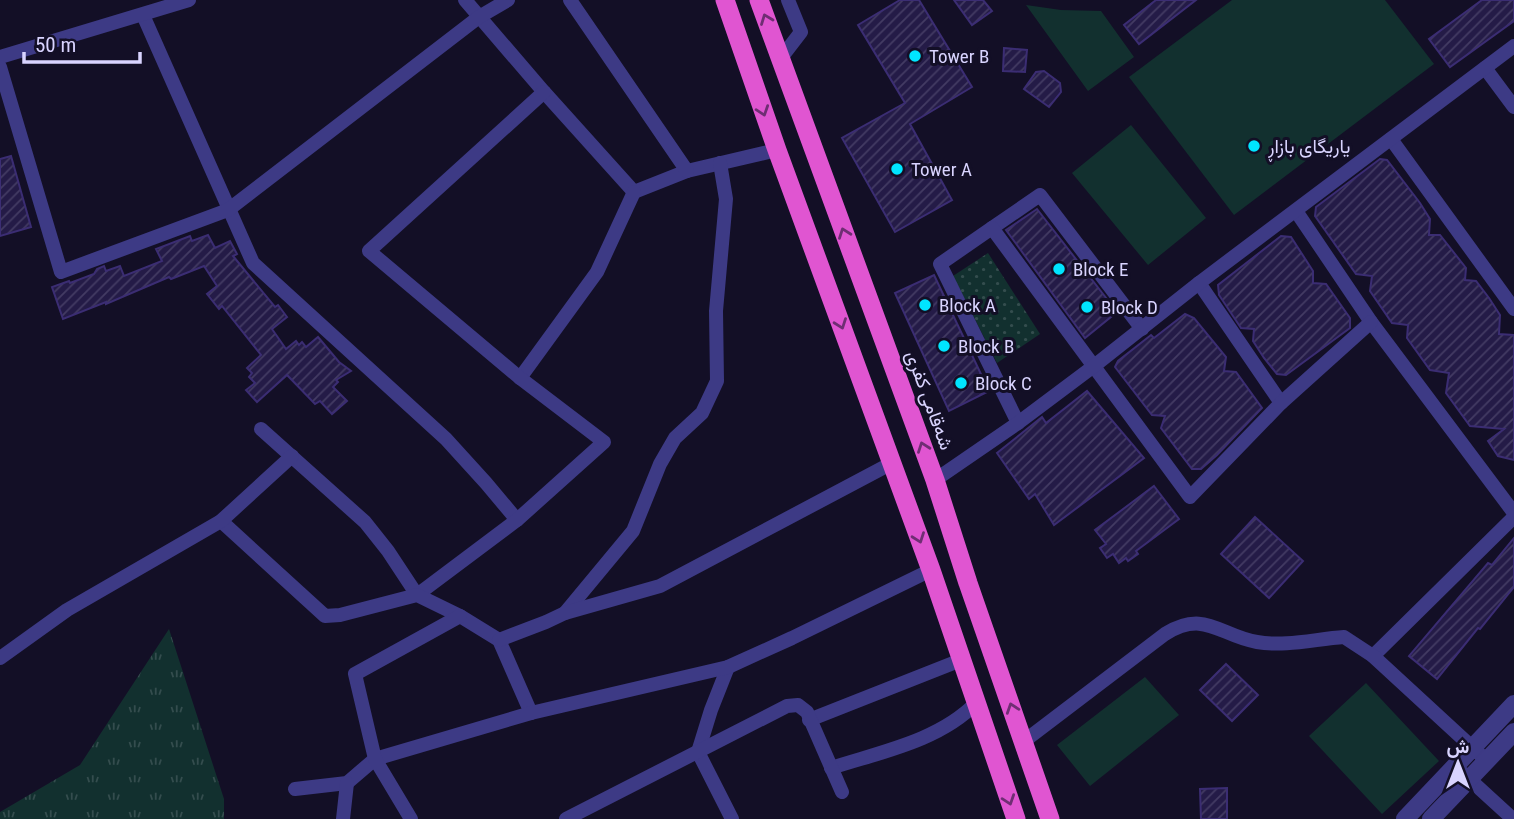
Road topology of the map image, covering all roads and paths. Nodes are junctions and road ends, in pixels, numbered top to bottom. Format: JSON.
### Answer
{"nodes":[{"id":1,"x":189,"y":0,"type":"edge"},
{"id":2,"x":465,"y":0,"type":"edge"},
{"id":3,"x":508,"y":0,"type":"edge"},
{"id":4,"x":570,"y":0,"type":"edge"},
{"id":5,"x":724,"y":0,"type":"edge"},
{"id":6,"x":759,"y":0,"type":"edge"},
{"id":7,"x":788,"y":0,"type":"edge"},
{"id":8,"x":143,"y":15,"type":"junction"},
{"id":9,"x":479,"y":17,"type":"junction"},
{"id":10,"x":1514,"y":46,"type":"edge"},
{"id":11,"x":0,"y":57,"type":"edge"},
{"id":12,"x":781,"y":58,"type":"junction"},
{"id":13,"x":0,"y":67,"type":"edge"},
{"id":14,"x":1485,"y":68,"type":"junction"},
{"id":15,"x":544,"y":92,"type":"junction"},
{"id":16,"x":1514,"y":107,"type":"edge"},
{"id":17,"x":1391,"y":139,"type":"junction"},
{"id":18,"x":777,"y":150,"type":"junction"},
{"id":19,"x":720,"y":163,"type":"junction"},
{"id":20,"x":687,"y":171,"type":"junction"},
{"id":21,"x":634,"y":192,"type":"junction"},
{"id":22,"x":228,"y":210,"type":"junction"},
{"id":23,"x":1296,"y":211,"type":"junction"},
{"id":24,"x":992,"y":228,"type":"junction"},
{"id":25,"x":1199,"y":283,"type":"junction"},
{"id":26,"x":1512,"y":304,"type":"edge"},
{"id":27,"x":1371,"y":322,"type":"junction"},
{"id":28,"x":1142,"y":329,"type":"junction"},
{"id":29,"x":1094,"y":366,"type":"junction"},
{"id":30,"x":520,"y":378,"type":"junction"},
{"id":31,"x":1281,"y":403,"type":"junction"},
{"id":32,"x":1018,"y":423,"type":"junction"},
{"id":33,"x":261,"y":429,"type":"dead end"},
{"id":34,"x":292,"y":456,"type":"junction"},
{"id":35,"x":892,"y":463,"type":"junction"},
{"id":36,"x":935,"y":480,"type":"junction"},
{"id":37,"x":1514,"y":515,"type":"edge"},
{"id":38,"x":517,"y":520,"type":"junction"},
{"id":39,"x":221,"y":521,"type":"junction"},
{"id":40,"x":931,"y":570,"type":"junction"},
{"id":41,"x":416,"y":594,"type":"junction"},
{"id":42,"x":565,"y":613,"type":"junction"},
{"id":43,"x":460,"y":617,"type":"junction"},
{"id":44,"x":499,"y":640,"type":"junction"},
{"id":45,"x":1373,"y":656,"type":"junction"},
{"id":46,"x":0,"y":658,"type":"edge"},
{"id":47,"x":961,"y":660,"type":"junction"},
{"id":48,"x":728,"y":667,"type":"junction"},
{"id":49,"x":976,"y":703,"type":"junction"},
{"id":50,"x":1514,"y":704,"type":"edge"},
{"id":51,"x":531,"y":713,"type":"junction"},
{"id":52,"x":809,"y":720,"type":"junction"},
{"id":53,"x":1514,"y":732,"type":"edge"},
{"id":54,"x":1023,"y":742,"type":"junction"},
{"id":55,"x":1472,"y":748,"type":"junction"},
{"id":56,"x":698,"y":752,"type":"junction"},
{"id":57,"x":374,"y":760,"type":"junction"},
{"id":58,"x":1487,"y":761,"type":"junction"},
{"id":59,"x":1455,"y":766,"type":"junction"},
{"id":60,"x":831,"y":768,"type":"junction"},
{"id":61,"x":1469,"y":779,"type":"junction"},
{"id":62,"x":347,"y":783,"type":"junction"},
{"id":63,"x":295,"y":789,"type":"dead end"},
{"id":64,"x":842,"y":792,"type":"dead end"},
{"id":65,"x":343,"y":819,"type":"edge"},
{"id":66,"x":411,"y":819,"type":"edge"},
{"id":67,"x":566,"y":819,"type":"edge"},
{"id":68,"x":732,"y":819,"type":"edge"},
{"id":69,"x":1016,"y":819,"type":"edge"},
{"id":70,"x":1050,"y":819,"type":"edge"},
{"id":71,"x":1405,"y":819,"type":"edge"},
{"id":72,"x":1431,"y":819,"type":"edge"},
{"id":73,"x":1513,"y":819,"type":"edge"}],
"edges":[{"from":1,"to":8,"type":"street"},
{"from":2,"to":9,"type":"street"},
{"from":3,"to":9,"type":"street"},
{"from":4,"to":20,"type":"street"},
{"from":5,"to":18,"type":"highway","one_way":true},
{"from":12,"to":6,"type":"highway","name":"شەقامی کفری","one_way":true},
{"from":7,"to":12,"type":"street"},
{"from":8,"to":11,"type":"street"},
{"from":8,"to":22,"type":"street"},
{"from":9,"to":15,"type":"street"},
{"from":9,"to":22,"type":"street"},
{"from":10,"to":14,"type":"street"},
{"from":36,"to":12,"type":"highway","name":"شەقامی کفری","one_way":true},
{"from":13,"to":22,"type":"street"},
{"from":14,"to":16,"type":"street"},
{"from":14,"to":17,"type":"street"},
{"from":15,"to":21,"type":"street"},
{"from":15,"to":30,"type":"street"},
{"from":17,"to":23,"type":"street"},
{"from":17,"to":26,"type":"street"},
{"from":18,"to":19,"type":"street"},
{"from":18,"to":35,"type":"highway","one_way":true},
{"from":19,"to":20,"type":"street"},
{"from":19,"to":42,"type":"street"},
{"from":20,"to":21,"type":"street"},
{"from":21,"to":30,"type":"street"},
{"from":22,"to":38,"type":"street"},
{"from":23,"to":25,"type":"street"},
{"from":23,"to":27,"type":"street"},
{"from":24,"to":28,"type":"street"},
{"from":24,"to":29,"type":"street"},
{"from":24,"to":32,"type":"street"},
{"from":25,"to":28,"type":"street"},
{"from":25,"to":31,"type":"street"},
{"from":27,"to":31,"type":"street"},
{"from":27,"to":37,"type":"street"},
{"from":28,"to":29,"type":"street"},
{"from":29,"to":31,"type":"street"},
{"from":29,"to":32,"type":"street"},
{"from":30,"to":38,"type":"street"},
{"from":32,"to":36,"type":"street"},
{"from":33,"to":34,"type":"street"},
{"from":34,"to":39,"type":"street"},
{"from":34,"to":41,"type":"street"},
{"from":35,"to":40,"type":"highway","one_way":true},
{"from":35,"to":42,"type":"street"},
{"from":54,"to":36,"type":"highway","name":"شەقامی کفری","one_way":true},
{"from":37,"to":45,"type":"street"},
{"from":38,"to":41,"type":"street"},
{"from":39,"to":41,"type":"street"},
{"from":39,"to":46,"type":"street"},
{"from":40,"to":47,"type":"highway"},
{"from":40,"to":48,"type":"street"},
{"from":41,"to":43,"type":"street"},
{"from":42,"to":44,"type":"street"},
{"from":43,"to":44,"type":"street"},
{"from":43,"to":57,"type":"street"},
{"from":44,"to":51,"type":"street"},
{"from":45,"to":54,"type":"street"},
{"from":45,"to":55,"type":"street"},
{"from":47,"to":49,"type":"highway"},
{"from":47,"to":52,"type":"street"},
{"from":48,"to":51,"type":"street"},
{"from":48,"to":56,"type":"street"},
{"from":49,"to":60,"type":"street"},
{"from":49,"to":69,"type":"highway","one_way":true},
{"from":50,"to":55,"type":"street"},
{"from":51,"to":57,"type":"street"},
{"from":52,"to":56,"type":"street"},
{"from":52,"to":60,"type":"street"},
{"from":53,"to":58,"type":"street"},
{"from":54,"to":70,"type":"highway","name":"شەقامی کفری"},
{"from":55,"to":58,"type":"street"},
{"from":55,"to":59,"type":"street"},
{"from":56,"to":67,"type":"street"},
{"from":56,"to":68,"type":"street"},
{"from":57,"to":62,"type":"street"},
{"from":57,"to":66,"type":"street"},
{"from":58,"to":61,"type":"street"},
{"from":59,"to":61,"type":"street"},
{"from":59,"to":71,"type":"street"},
{"from":60,"to":64,"type":"street"},
{"from":61,"to":72,"type":"street"},
{"from":61,"to":73,"type":"street"},
{"from":62,"to":63,"type":"street"},
{"from":62,"to":65,"type":"street"}]}
